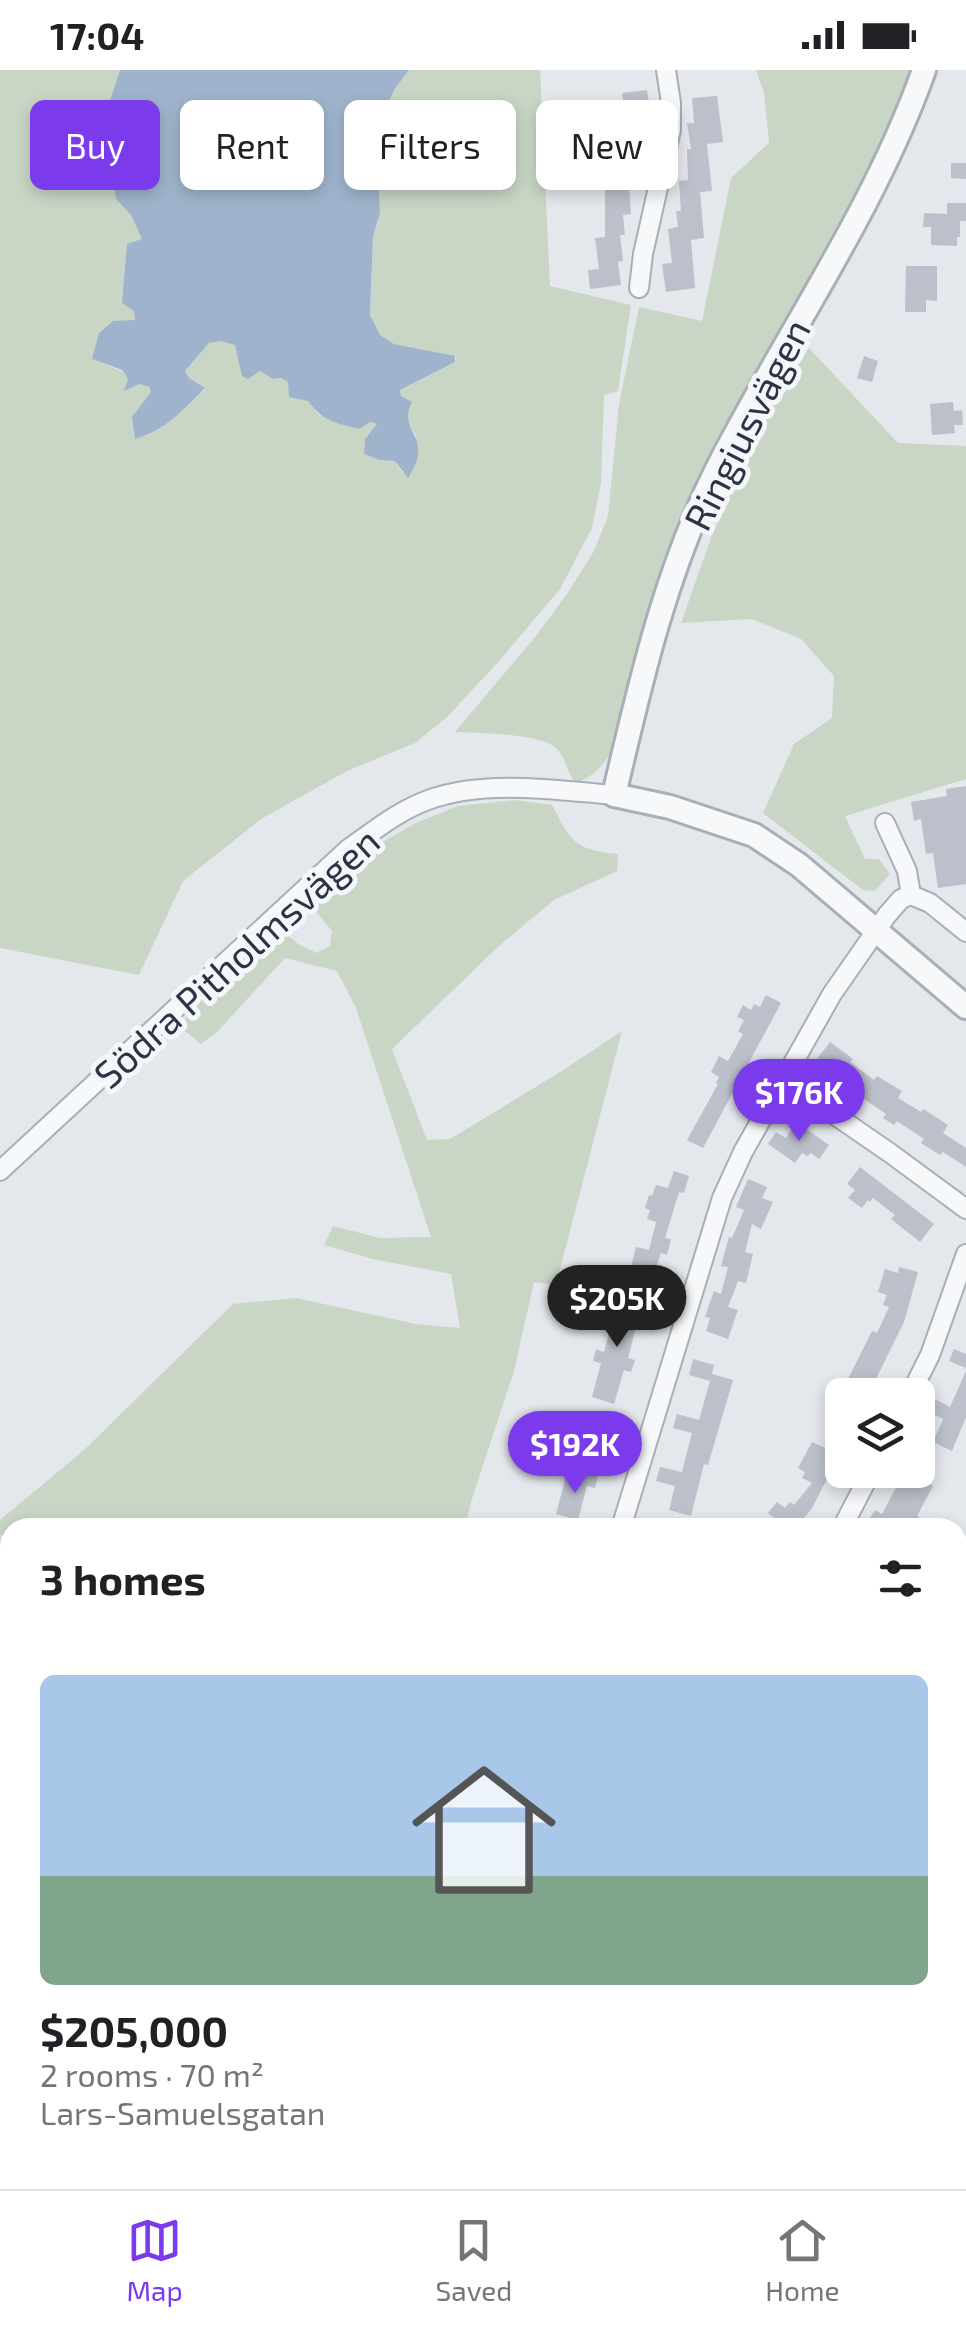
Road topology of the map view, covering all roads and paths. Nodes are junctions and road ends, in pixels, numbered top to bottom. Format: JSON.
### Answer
{"nodes":[{"id":1,"x":666,"y":70,"type":"edge"},
{"id":2,"x":924,"y":70,"type":"edge"},
{"id":3,"x":639,"y":288,"type":"dead end"},
{"id":4,"x":614,"y":795,"type":"junction"},
{"id":5,"x":885,"y":823,"type":"dead end"},
{"id":6,"x":912,"y":895,"type":"junction"},
{"id":7,"x":876,"y":930,"type":"junction"},
{"id":8,"x":966,"y":932,"type":"edge"},
{"id":9,"x":966,"y":1007,"type":"edge"},
{"id":10,"x":784,"y":1080,"type":"junction"},
{"id":11,"x":0,"y":1171,"type":"edge"},
{"id":12,"x":966,"y":1209,"type":"edge"},
{"id":13,"x":966,"y":1254,"type":"edge"},
{"id":14,"x":918,"y":1378,"type":"edge"},
{"id":15,"x":863,"y":1488,"type":"edge"},
{"id":16,"x":625,"y":1518,"type":"edge"},
{"id":17,"x":847,"y":1518,"type":"edge"}],
"edges":[{"from":1,"to":3,"type":"street"},
{"from":2,"to":4,"type":"street","name":"Ringiusvägen"},
{"from":4,"to":7,"type":"street","name":"Södra Pitholmsvägen"},
{"from":4,"to":11,"type":"street","name":"Södra Pitholmsvägen"},
{"from":5,"to":6,"type":"street"},
{"from":6,"to":7,"type":"street"},
{"from":6,"to":8,"type":"street"},
{"from":7,"to":9,"type":"street","name":"Södra Pitholmsvägen"},
{"from":7,"to":10,"type":"street"},
{"from":10,"to":12,"type":"street"},
{"from":10,"to":16,"type":"street"},
{"from":13,"to":14,"type":"street"},
{"from":15,"to":17,"type":"street"}]}
